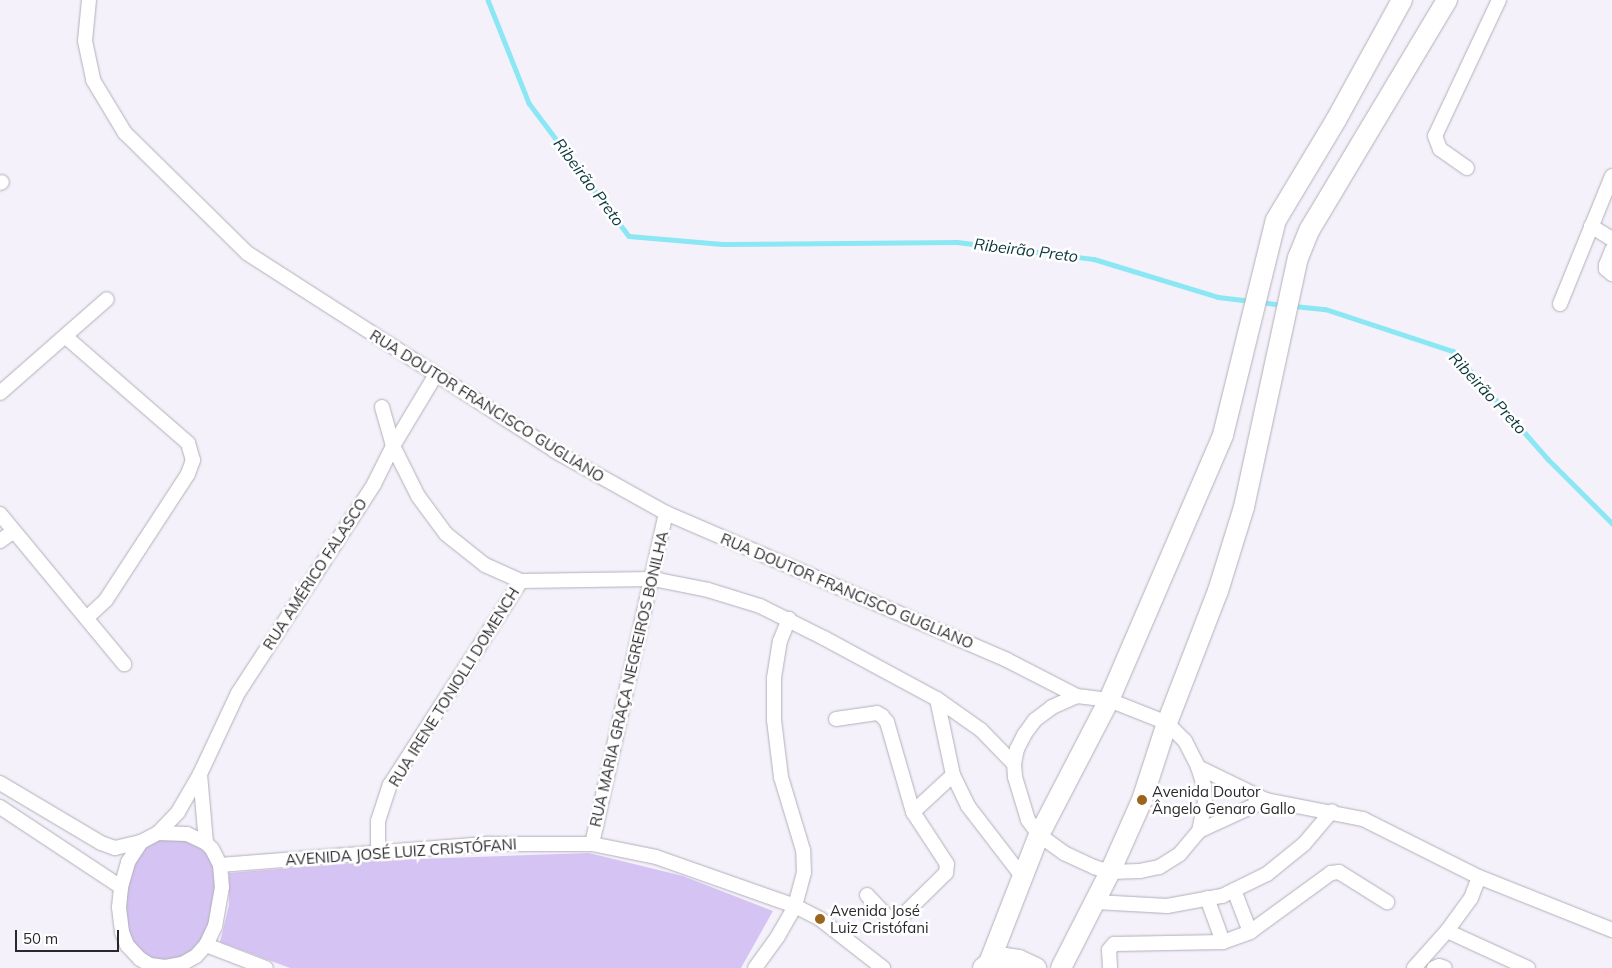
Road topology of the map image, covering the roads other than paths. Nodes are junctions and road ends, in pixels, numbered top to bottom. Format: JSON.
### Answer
{"nodes":[{"id":1,"x":88,"y":0,"type":"edge"},
{"id":2,"x":1402,"y":0,"type":"edge"},
{"id":3,"x":1447,"y":0,"type":"edge"},
{"id":4,"x":1500,"y":0,"type":"edge"},
{"id":5,"x":1467,"y":168,"type":"dead end"},
{"id":6,"x":1612,"y":176,"type":"edge"},
{"id":7,"x":1592,"y":226,"type":"junction"},
{"id":8,"x":1612,"y":239,"type":"edge"},
{"id":9,"x":1612,"y":250,"type":"edge"},
{"id":10,"x":1612,"y":274,"type":"edge"},
{"id":11,"x":106,"y":299,"type":"dead end"},
{"id":12,"x":1560,"y":304,"type":"dead end"},
{"id":13,"x":66,"y":337,"type":"junction"},
{"id":14,"x":435,"y":376,"type":"junction"},
{"id":15,"x":0,"y":393,"type":"edge"},
{"id":16,"x":382,"y":407,"type":"dead end"},
{"id":17,"x":393,"y":446,"type":"junction"},
{"id":18,"x":666,"y":513,"type":"junction"},
{"id":19,"x":0,"y":514,"type":"edge"},
{"id":20,"x":14,"y":532,"type":"junction"},
{"id":21,"x":0,"y":541,"type":"edge"},
{"id":22,"x":653,"y":579,"type":"junction"},
{"id":23,"x":521,"y":581,"type":"junction"},
{"id":24,"x":87,"y":618,"type":"junction"},
{"id":25,"x":789,"y":619,"type":"junction"},
{"id":26,"x":124,"y":664,"type":"dead end"},
{"id":27,"x":1077,"y":696,"type":"junction"},
{"id":28,"x":936,"y":699,"type":"junction"},
{"id":29,"x":1109,"y":700,"type":"junction"},
{"id":30,"x":836,"y":719,"type":"dead end"},
{"id":31,"x":1167,"y":723,"type":"junction"},
{"id":32,"x":1014,"y":764,"type":"junction"},
{"id":33,"x":1198,"y":766,"type":"junction"},
{"id":34,"x":200,"y":774,"type":"junction"},
{"id":35,"x":953,"y":775,"type":"junction"},
{"id":36,"x":5,"y":787,"type":"edge"},
{"id":37,"x":1266,"y":800,"type":"junction"},
{"id":38,"x":0,"y":807,"type":"edge"},
{"id":39,"x":1332,"y":811,"type":"junction"},
{"id":40,"x":913,"y":812,"type":"junction"},
{"id":41,"x":1199,"y":831,"type":"junction"},
{"id":42,"x":158,"y":833,"type":"junction"},
{"id":43,"x":1039,"y":834,"type":"junction"},
{"id":44,"x":141,"y":842,"type":"junction"},
{"id":45,"x":206,"y":844,"type":"junction"},
{"id":46,"x":592,"y":844,"type":"junction"},
{"id":47,"x":378,"y":852,"type":"junction"},
{"id":48,"x":220,"y":865,"type":"junction"},
{"id":49,"x":1110,"y":872,"type":"junction"},
{"id":50,"x":1022,"y":876,"type":"junction"},
{"id":51,"x":1479,"y":876,"type":"junction"},
{"id":52,"x":121,"y":887,"type":"junction"},
{"id":53,"x":1234,"y":890,"type":"junction"},
{"id":54,"x":867,"y":895,"type":"dead end"},
{"id":55,"x":1207,"y":898,"type":"junction"},
{"id":56,"x":1096,"y":902,"type":"junction"},
{"id":57,"x":1387,"y":902,"type":"dead end"},
{"id":58,"x":796,"y":906,"type":"junction"},
{"id":59,"x":1612,"y":930,"type":"edge"},
{"id":60,"x":1447,"y":931,"type":"junction"},
{"id":61,"x":1250,"y":932,"type":"junction"},
{"id":62,"x":1224,"y":942,"type":"junction"},
{"id":63,"x":206,"y":945,"type":"junction"},
{"id":64,"x":141,"y":964,"type":"edge"},
{"id":65,"x":181,"y":966,"type":"edge"},
{"id":66,"x":986,"y":966,"type":"edge"},
{"id":67,"x":266,"y":968,"type":"edge"},
{"id":68,"x":755,"y":968,"type":"edge"},
{"id":69,"x":883,"y":968,"type":"edge"},
{"id":70,"x":1036,"y":968,"type":"edge"},
{"id":71,"x":1061,"y":968,"type":"edge"},
{"id":72,"x":1110,"y":968,"type":"edge"},
{"id":73,"x":1414,"y":968,"type":"edge"},
{"id":74,"x":1434,"y":968,"type":"edge"},
{"id":75,"x":1444,"y":968,"type":"edge"},
{"id":76,"x":1528,"y":968,"type":"edge"}],
"edges":[{"from":1,"to":14,"type":"street","name":"RUA DOUTOR FRANCISCO GUGLIANO"},
{"from":2,"to":29,"type":"main road"},
{"from":3,"to":31,"type":"main road"},
{"from":4,"to":5,"type":"street"},
{"from":6,"to":7,"type":"street"},
{"from":7,"to":8,"type":"street"},
{"from":7,"to":12,"type":"street"},
{"from":9,"to":10,"type":"street"},
{"from":11,"to":13,"type":"street"},
{"from":13,"to":15,"type":"street"},
{"from":13,"to":24,"type":"street"},
{"from":14,"to":17,"type":"street","name":"RUA AMÉRICO FALASCO"},
{"from":14,"to":18,"type":"street","name":"RUA DOUTOR FRANCISCO GUGLIANO"},
{"from":16,"to":17,"type":"street"},
{"from":17,"to":23,"type":"street"},
{"from":17,"to":34,"type":"street","name":"RUA AMÉRICO FALASCO"},
{"from":18,"to":22,"type":"street","name":"RUA MARIA GRAÇA NEGREIROS BONILHA"},
{"from":18,"to":27,"type":"street","name":"RUA DOUTOR FRANCISCO GUGLIANO"},
{"from":19,"to":20,"type":"street"},
{"from":20,"to":21,"type":"street"},
{"from":20,"to":24,"type":"street"},
{"from":22,"to":23,"type":"street"},
{"from":22,"to":25,"type":"street"},
{"from":22,"to":46,"type":"street","name":"RUA MARIA GRAÇA NEGREIROS BONILHA"},
{"from":23,"to":47,"type":"street","name":"RUA IRENE TONIOLLI DOMENCH"},
{"from":24,"to":26,"type":"street"},
{"from":25,"to":28,"type":"street"},
{"from":25,"to":58,"type":"street"},
{"from":27,"to":29,"type":"street"},
{"from":27,"to":32,"type":"street"},
{"from":28,"to":32,"type":"street"},
{"from":28,"to":35,"type":"street"},
{"from":29,"to":31,"type":"street"},
{"from":29,"to":43,"type":"main road"},
{"from":30,"to":40,"type":"street"},
{"from":31,"to":33,"type":"street"},
{"from":31,"to":49,"type":"main road"},
{"from":32,"to":43,"type":"street"},
{"from":33,"to":37,"type":"street"},
{"from":33,"to":41,"type":"street"},
{"from":34,"to":42,"type":"street","name":"RUA AMÉRICO FALASCO"},
{"from":34,"to":45,"type":"street"},
{"from":35,"to":40,"type":"street"},
{"from":35,"to":50,"type":"street"},
{"from":36,"to":38,"type":"street"},
{"from":36,"to":44,"type":"street"},
{"from":37,"to":39,"type":"street"},
{"from":37,"to":41,"type":"street"},
{"from":38,"to":52,"type":"street"},
{"from":39,"to":51,"type":"street"},
{"from":39,"to":53,"type":"street"},
{"from":40,"to":54,"type":"street"},
{"from":41,"to":49,"type":"street"},
{"from":42,"to":44,"type":"street"},
{"from":42,"to":45,"type":"street"},
{"from":43,"to":49,"type":"street"},
{"from":43,"to":50,"type":"main road"},
{"from":44,"to":52,"type":"street"},
{"from":45,"to":48,"type":"street"},
{"from":46,"to":47,"type":"street","name":"AVENIDA JOSÉ LUIZ CRISTÓFANI"},
{"from":46,"to":58,"type":"street","name":"AVENIDA JOSÉ LUIZ CRISTÓFANI"},
{"from":47,"to":48,"type":"street","name":"AVENIDA JOSÉ LUIZ CRISTÓFANI"},
{"from":48,"to":63,"type":"street"},
{"from":49,"to":56,"type":"main road"},
{"from":50,"to":66,"type":"main road"},
{"from":51,"to":59,"type":"street"},
{"from":51,"to":60,"type":"street"},
{"from":52,"to":64,"type":"street"},
{"from":53,"to":55,"type":"street"},
{"from":53,"to":61,"type":"street"},
{"from":55,"to":56,"type":"street"},
{"from":55,"to":62,"type":"street"},
{"from":56,"to":71,"type":"main road"},
{"from":57,"to":61,"type":"street"},
{"from":58,"to":68,"type":"street"},
{"from":58,"to":69,"type":"street","name":"AVENIDA JOSÉ LUIZ CRISTÓFANI"},
{"from":60,"to":73,"type":"street"},
{"from":60,"to":76,"type":"street"},
{"from":61,"to":62,"type":"street"},
{"from":62,"to":72,"type":"street"},
{"from":63,"to":65,"type":"street"},
{"from":63,"to":67,"type":"street"},
{"from":64,"to":65,"type":"street"},
{"from":66,"to":70,"type":"main road"},
{"from":74,"to":75,"type":"street"}]}
